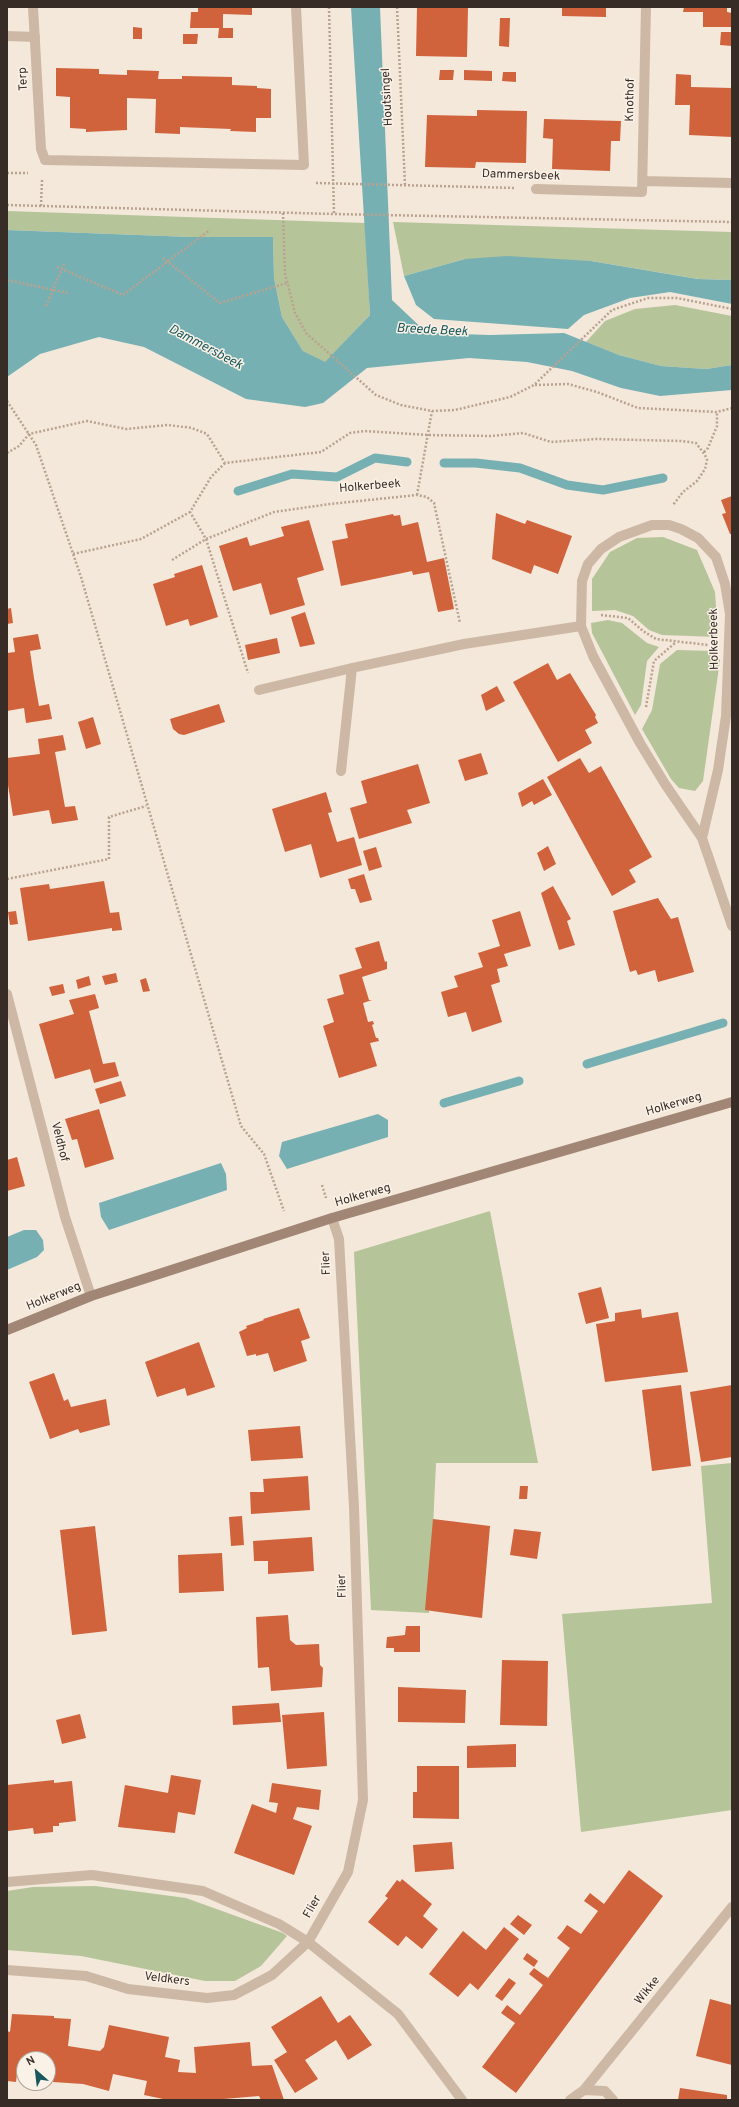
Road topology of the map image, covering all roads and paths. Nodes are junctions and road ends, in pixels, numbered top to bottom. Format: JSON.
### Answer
{"nodes":[{"id":1,"x":33,"y":7,"type":"edge"},
{"id":2,"x":296,"y":7,"type":"edge"},
{"id":3,"x":328,"y":7,"type":"edge"},
{"id":4,"x":397,"y":7,"type":"edge"},
{"id":5,"x":646,"y":7,"type":"edge"},
{"id":6,"x":7,"y":36,"type":"edge"},
{"id":7,"x":34,"y":37,"type":"junction"},
{"id":8,"x":304,"y":165,"type":"junction"},
{"id":9,"x":643,"y":181,"type":"junction"},
{"id":10,"x":334,"y":183,"type":"junction"},
{"id":11,"x":732,"y":183,"type":"edge"},
{"id":12,"x":406,"y":185,"type":"junction"},
{"id":13,"x":536,"y":189,"type":"joint"},
{"id":14,"x":642,"y":192,"type":"joint"},
{"id":15,"x":7,"y":205,"type":"edge"},
{"id":16,"x":282,"y":213,"type":"junction"},
{"id":17,"x":334,"y":214,"type":"junction"},
{"id":18,"x":732,"y":222,"type":"edge"},
{"id":19,"x":210,"y":230,"type":"dead end"},
{"id":20,"x":163,"y":258,"type":"dead end"},
{"id":21,"x":167,"y":262,"type":"junction"},
{"id":22,"x":64,"y":264,"type":"dead end"},
{"id":23,"x":57,"y":267,"type":"dead end"},
{"id":24,"x":62,"y":269,"type":"junction"},
{"id":25,"x":7,"y":280,"type":"edge"},
{"id":26,"x":287,"y":283,"type":"junction"},
{"id":27,"x":54,"y":290,"type":"junction"},
{"id":28,"x":68,"y":293,"type":"dead end"},
{"id":29,"x":46,"y":306,"type":"dead end"},
{"id":30,"x":732,"y":309,"type":"edge"},
{"id":31,"x":534,"y":384,"type":"junction"},
{"id":32,"x":7,"y":402,"type":"edge"},
{"id":33,"x":732,"y":408,"type":"edge"},
{"id":34,"x":432,"y":411,"type":"junction"},
{"id":35,"x":717,"y":412,"type":"junction"},
{"id":36,"x":29,"y":434,"type":"junction"},
{"id":37,"x":427,"y":436,"type":"junction"},
{"id":38,"x":704,"y":452,"type":"junction"},
{"id":39,"x":7,"y":453,"type":"edge"},
{"id":40,"x":225,"y":463,"type":"junction"},
{"id":41,"x":417,"y":495,"type":"junction"},
{"id":42,"x":190,"y":512,"type":"junction"},
{"id":43,"x":669,"y":525,"type":"junction"},
{"id":44,"x":206,"y":539,"type":"junction"},
{"id":45,"x":73,"y":554,"type":"junction"},
{"id":46,"x":172,"y":560,"type":"dead end"},
{"id":47,"x":581,"y":621,"type":"junction"},
{"id":48,"x":676,"y":643,"type":"junction"},
{"id":49,"x":464,"y":644,"type":"junction"},
{"id":50,"x":730,"y":647,"type":"junction"},
{"id":51,"x":352,"y":668,"type":"junction"},
{"id":52,"x":259,"y":690,"type":"joint"},
{"id":53,"x":631,"y":726,"type":"junction"},
{"id":54,"x":341,"y":772,"type":"dead end"},
{"id":55,"x":146,"y":806,"type":"junction"},
{"id":56,"x":702,"y":838,"type":"junction"},
{"id":57,"x":7,"y":879,"type":"edge"},
{"id":58,"x":732,"y":926,"type":"edge"},
{"id":59,"x":7,"y":994,"type":"edge"},
{"id":60,"x":732,"y":1102,"type":"edge"},
{"id":61,"x":332,"y":1218,"type":"junction"},
{"id":62,"x":291,"y":1232,"type":"junction"},
{"id":63,"x":91,"y":1296,"type":"junction"},
{"id":64,"x":7,"y":1330,"type":"edge"},
{"id":65,"x":7,"y":1882,"type":"edge"},
{"id":66,"x":732,"y":1907,"type":"edge"},
{"id":67,"x":308,"y":1942,"type":"junction"},
{"id":68,"x":7,"y":1970,"type":"edge"},
{"id":69,"x":584,"y":2090,"type":"junction"},
{"id":70,"x":462,"y":2100,"type":"edge"},
{"id":71,"x":570,"y":2100,"type":"edge"},
{"id":72,"x":613,"y":2100,"type":"edge"}],
"edges":[{"from":1,"to":7,"type":"street","name":"Terp"},
{"from":2,"to":8,"type":"street"},
{"from":3,"to":10,"type":"path"},
{"from":4,"to":12,"type":"path","name":"Houtsingel"},
{"from":5,"to":9,"type":"street","name":"Knothof"},
{"from":6,"to":7,"type":"street"},
{"from":7,"to":8,"type":"street","name":"Terp"},
{"from":8,"to":10,"type":"path"},
{"from":9,"to":11,"type":"street"},
{"from":9,"to":14,"type":"street","name":"Knothof"},
{"from":10,"to":12,"type":"path","name":"Dammersbeek"},
{"from":10,"to":17,"type":"path"},
{"from":12,"to":13,"type":"path","name":"Dammersbeek"},
{"from":13,"to":14,"type":"street","name":"Dammersbeek"},
{"from":15,"to":16,"type":"path"},
{"from":16,"to":17,"type":"path"},
{"from":16,"to":26,"type":"path"},
{"from":17,"to":18,"type":"path"},
{"from":19,"to":21,"type":"path"},
{"from":20,"to":21,"type":"path"},
{"from":21,"to":24,"type":"path"},
{"from":21,"to":26,"type":"path"},
{"from":22,"to":24,"type":"path"},
{"from":23,"to":24,"type":"path"},
{"from":24,"to":27,"type":"path"},
{"from":25,"to":27,"type":"path"},
{"from":26,"to":34,"type":"path"},
{"from":27,"to":28,"type":"path"},
{"from":27,"to":29,"type":"path"},
{"from":30,"to":31,"type":"path"},
{"from":31,"to":34,"type":"path"},
{"from":31,"to":35,"type":"path"},
{"from":32,"to":36,"type":"path"},
{"from":33,"to":35,"type":"path"},
{"from":34,"to":37,"type":"path"},
{"from":35,"to":38,"type":"path"},
{"from":36,"to":39,"type":"path"},
{"from":36,"to":40,"type":"path"},
{"from":36,"to":45,"type":"path"},
{"from":37,"to":38,"type":"path"},
{"from":37,"to":40,"type":"path"},
{"from":37,"to":41,"type":"path"},
{"from":38,"to":43,"type":"path"},
{"from":40,"to":42,"type":"path"},
{"from":41,"to":44,"type":"path","name":"Holkerbeek"},
{"from":41,"to":49,"type":"path","name":"Holkerbeek"},
{"from":42,"to":44,"type":"path"},
{"from":42,"to":45,"type":"path"},
{"from":43,"to":47,"type":"street","name":"Holkerbeek"},
{"from":43,"to":50,"type":"street","name":"Holkerbeek"},
{"from":44,"to":46,"type":"path","name":"Holkerbeek"},
{"from":44,"to":52,"type":"path"},
{"from":45,"to":55,"type":"path"},
{"from":47,"to":48,"type":"path"},
{"from":47,"to":49,"type":"street"},
{"from":47,"to":53,"type":"street","name":"Holkerbeek"},
{"from":48,"to":50,"type":"path"},
{"from":48,"to":53,"type":"path"},
{"from":49,"to":51,"type":"street"},
{"from":50,"to":56,"type":"street","name":"Holkerbeek"},
{"from":51,"to":52,"type":"street"},
{"from":51,"to":54,"type":"street"},
{"from":53,"to":56,"type":"street","name":"Holkerbeek"},
{"from":55,"to":57,"type":"path"},
{"from":55,"to":62,"type":"path"},
{"from":56,"to":58,"type":"street","name":"Holkerbeek"},
{"from":59,"to":63,"type":"street","name":"Veldhof"},
{"from":60,"to":61,"type":"street","name":"Holkerweg"},
{"from":61,"to":62,"type":"street","name":"Holkerweg"},
{"from":61,"to":67,"type":"street","name":"Flier"},
{"from":62,"to":63,"type":"street","name":"Holkerweg"},
{"from":63,"to":64,"type":"street","name":"Holkerweg"},
{"from":65,"to":67,"type":"street"},
{"from":66,"to":69,"type":"street","name":"Wikke"},
{"from":67,"to":68,"type":"street","name":"Veldkers"},
{"from":67,"to":70,"type":"street"},
{"from":69,"to":71,"type":"street","name":"Wikke"},
{"from":69,"to":72,"type":"street"}]}
